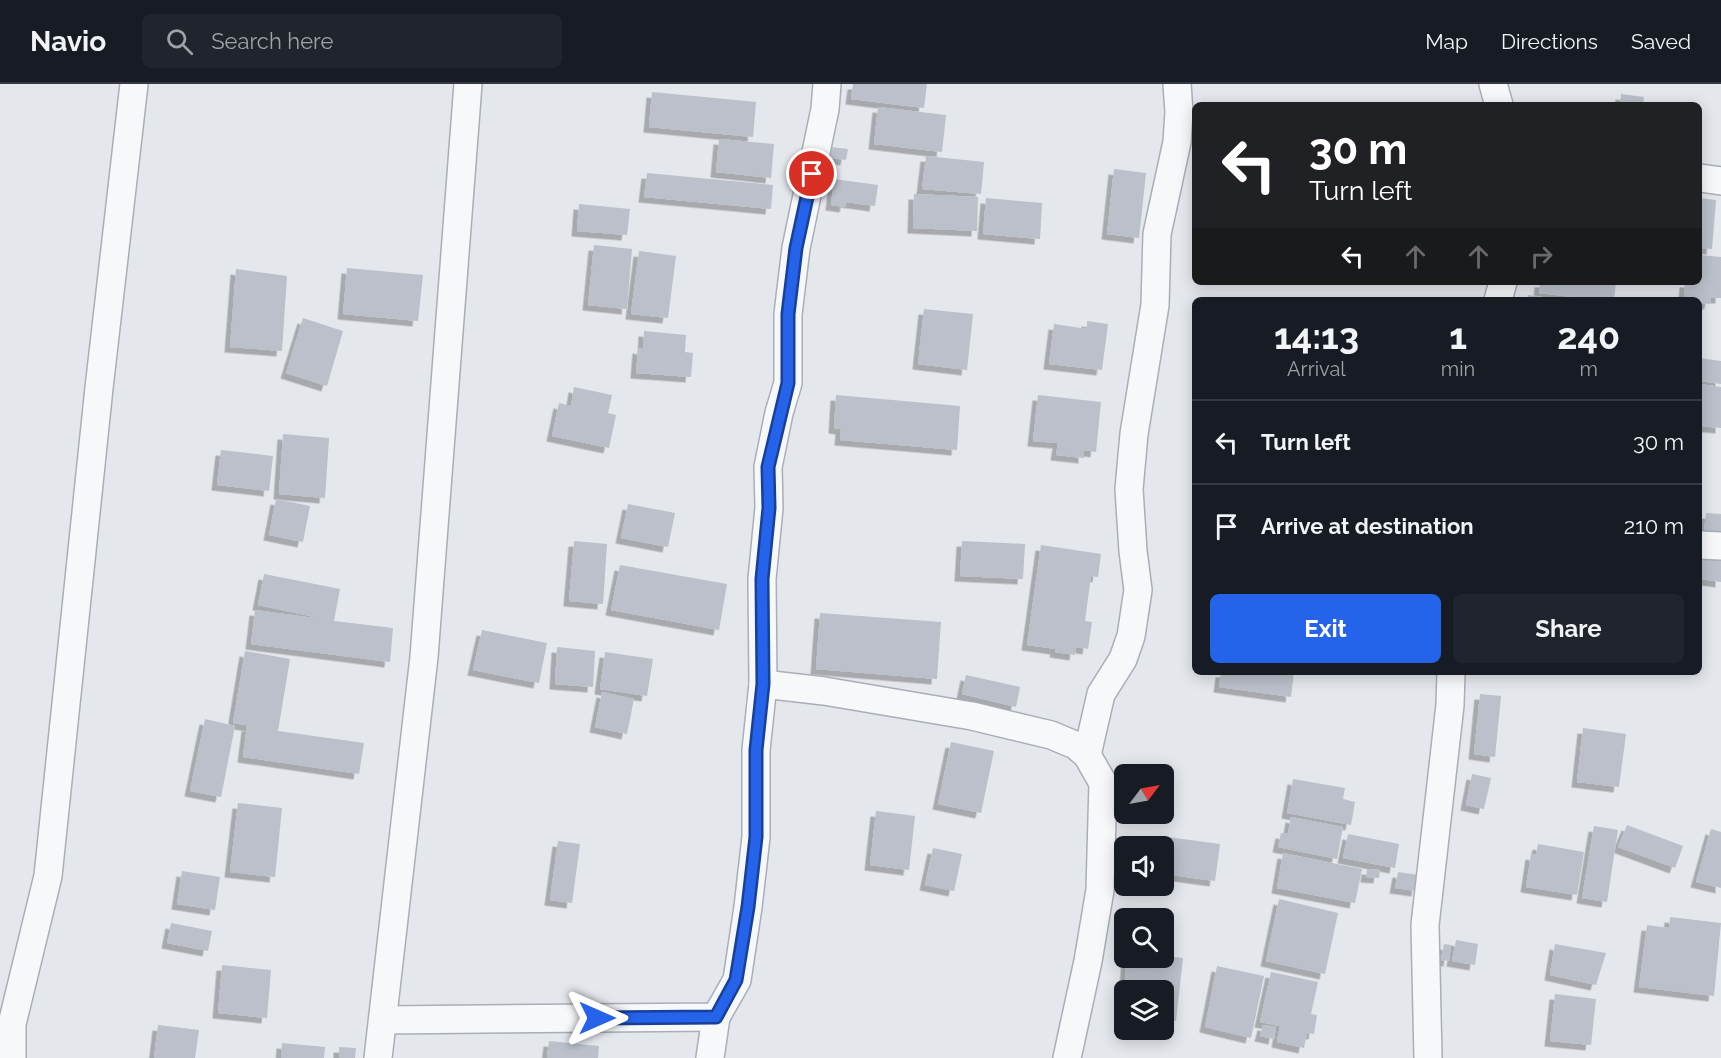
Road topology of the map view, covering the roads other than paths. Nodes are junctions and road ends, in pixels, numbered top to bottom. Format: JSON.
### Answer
{"nodes":[{"id":1,"x":134,"y":84,"type":"edge"},
{"id":2,"x":468,"y":84,"type":"edge"},
{"id":3,"x":827,"y":84,"type":"edge"},
{"id":4,"x":1177,"y":84,"type":"edge"},
{"id":5,"x":1493,"y":84,"type":"edge"},
{"id":6,"x":1498,"y":102,"type":"edge"},
{"id":7,"x":1702,"y":178,"type":"edge"},
{"id":8,"x":1721,"y":181,"type":"edge"},
{"id":9,"x":1702,"y":545,"type":"edge"},
{"id":10,"x":1721,"y":546,"type":"edge"},
{"id":11,"x":1450,"y":675,"type":"edge"},
{"id":12,"x":763,"y":684,"type":"junction"},
{"id":13,"x":1087,"y":755,"type":"junction"},
{"id":14,"x":716,"y":1017,"type":"junction"},
{"id":15,"x":383,"y":1020,"type":"junction"},
{"id":16,"x":12,"y":1058,"type":"edge"},
{"id":17,"x":378,"y":1058,"type":"edge"},
{"id":18,"x":710,"y":1058,"type":"edge"},
{"id":19,"x":1067,"y":1058,"type":"edge"},
{"id":20,"x":1428,"y":1058,"type":"edge"}],
"edges":[{"from":1,"to":16,"type":"street"},
{"from":2,"to":15,"type":"street"},
{"from":3,"to":12,"type":"street"},
{"from":4,"to":13,"type":"street"},
{"from":5,"to":6,"type":"street"},
{"from":7,"to":8,"type":"street"},
{"from":9,"to":10,"type":"street"},
{"from":11,"to":20,"type":"street"},
{"from":12,"to":13,"type":"street"},
{"from":12,"to":14,"type":"street"},
{"from":13,"to":19,"type":"street"},
{"from":14,"to":15,"type":"street"},
{"from":14,"to":18,"type":"street"},
{"from":15,"to":17,"type":"street"}]}
